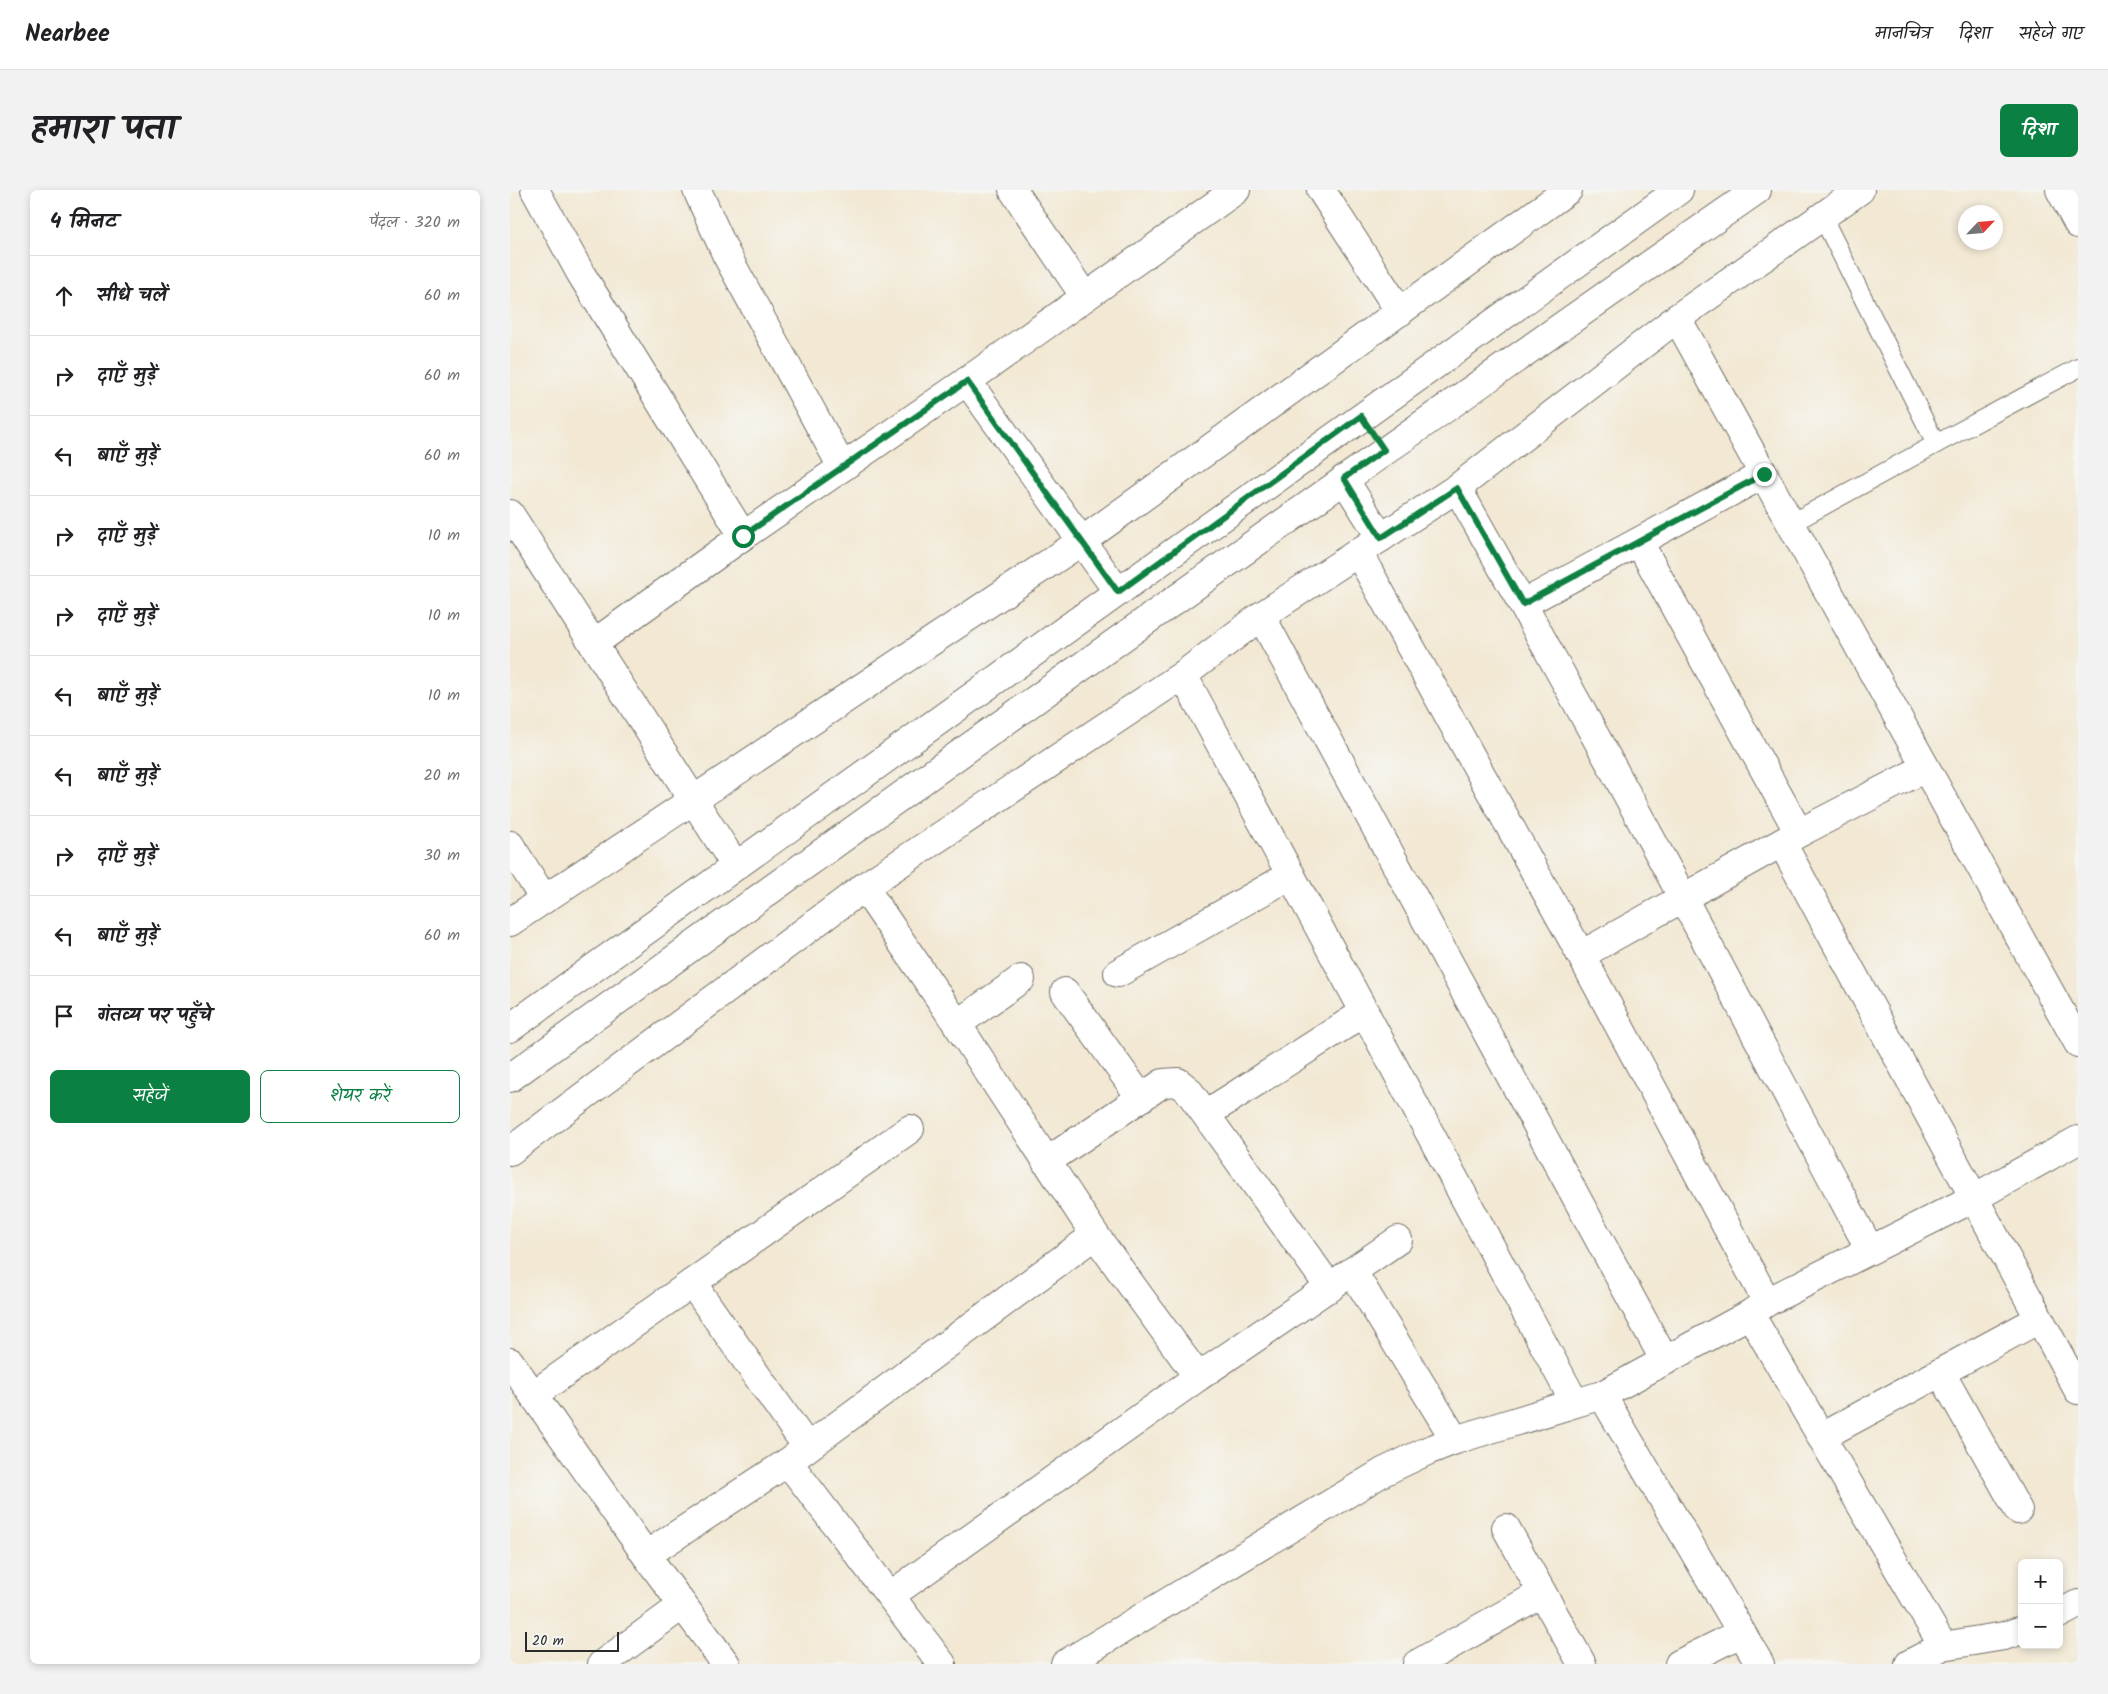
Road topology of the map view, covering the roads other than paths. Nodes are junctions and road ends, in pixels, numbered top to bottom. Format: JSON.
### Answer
{"nodes":[{"id":1,"x":535,"y":190,"type":"edge"},
{"id":2,"x":697,"y":190,"type":"edge"},
{"id":3,"x":1013,"y":190,"type":"edge"},
{"id":4,"x":1236,"y":190,"type":"edge"},
{"id":5,"x":1321,"y":190,"type":"edge"},
{"id":6,"x":1679,"y":190,"type":"edge"},
{"id":7,"x":1757,"y":190,"type":"edge"},
{"id":8,"x":1860,"y":190,"type":"edge"},
{"id":9,"x":2060,"y":190,"type":"edge"},
{"id":10,"x":1555,"y":194,"type":"edge"},
{"id":11,"x":1822,"y":216,"type":"junction"},
{"id":12,"x":2078,"y":224,"type":"edge"},
{"id":13,"x":1085,"y":297,"type":"junction"},
{"id":14,"x":1400,"y":312,"type":"junction"},
{"id":15,"x":1677,"y":318,"type":"junction"},
{"id":16,"x":2078,"y":368,"type":"edge"},
{"id":17,"x":967,"y":381,"type":"junction"},
{"id":18,"x":1361,"y":416,"type":"junction"},
{"id":19,"x":1936,"y":444,"type":"junction"},
{"id":20,"x":1384,"y":450,"type":"junction"},
{"id":21,"x":842,"y":467,"type":"junction"},
{"id":22,"x":1764,"y":474,"type":"junction"},
{"id":23,"x":1344,"y":478,"type":"junction"},
{"id":24,"x":1457,"y":488,"type":"junction"},
{"id":25,"x":510,"y":514,"type":"edge"},
{"id":26,"x":1790,"y":524,"type":"junction"},
{"id":27,"x":743,"y":536,"type":"junction"},
{"id":28,"x":1381,"y":538,"type":"junction"},
{"id":29,"x":1082,"y":541,"type":"junction"},
{"id":30,"x":1639,"y":542,"type":"junction"},
{"id":31,"x":1358,"y":552,"type":"junction"},
{"id":32,"x":1118,"y":592,"type":"junction"},
{"id":33,"x":1523,"y":604,"type":"junction"},
{"id":34,"x":1261,"y":616,"type":"junction"},
{"id":35,"x":1074,"y":624,"type":"junction"},
{"id":36,"x":593,"y":644,"type":"junction"},
{"id":37,"x":1095,"y":656,"type":"junction"},
{"id":38,"x":1183,"y":675,"type":"junction"},
{"id":39,"x":1925,"y":768,"type":"junction"},
{"id":40,"x":693,"y":801,"type":"junction"},
{"id":41,"x":1790,"y":838,"type":"junction"},
{"id":42,"x":510,"y":845,"type":"edge"},
{"id":43,"x":735,"y":865,"type":"junction"},
{"id":44,"x":1291,"y":875,"type":"junction"},
{"id":45,"x":864,"y":887,"type":"junction"},
{"id":46,"x":1683,"y":898,"type":"junction"},
{"id":47,"x":544,"y":899,"type":"junction"},
{"id":48,"x":510,"y":922,"type":"edge"},
{"id":49,"x":1581,"y":955,"type":"junction"},
{"id":50,"x":1118,"y":973,"type":"dead end"},
{"id":51,"x":583,"y":975,"type":"junction"},
{"id":52,"x":1021,"y":979,"type":"dead end"},
{"id":53,"x":1065,"y":992,"type":"dead end"},
{"id":54,"x":606,"y":1008,"type":"junction"},
{"id":55,"x":1365,"y":1012,"type":"junction"},
{"id":56,"x":957,"y":1024,"type":"junction"},
{"id":57,"x":510,"y":1028,"type":"edge"},
{"id":58,"x":2078,"y":1043,"type":"edge"},
{"id":59,"x":510,"y":1078,"type":"edge"},
{"id":60,"x":1140,"y":1098,"type":"junction"},
{"id":61,"x":1206,"y":1114,"type":"junction"},
{"id":62,"x":910,"y":1129,"type":"dead end"},
{"id":63,"x":2078,"y":1140,"type":"edge"},
{"id":64,"x":510,"y":1151,"type":"edge"},
{"id":65,"x":1046,"y":1162,"type":"junction"},
{"id":66,"x":1974,"y":1198,"type":"junction"},
{"id":67,"x":1095,"y":1235,"type":"junction"},
{"id":68,"x":1398,"y":1240,"type":"dead end"},
{"id":69,"x":1870,"y":1250,"type":"junction"},
{"id":70,"x":1353,"y":1272,"type":"junction"},
{"id":71,"x":692,"y":1283,"type":"junction"},
{"id":72,"x":1330,"y":1288,"type":"junction"},
{"id":73,"x":1759,"y":1308,"type":"junction"},
{"id":74,"x":2039,"y":1319,"type":"junction"},
{"id":75,"x":1665,"y":1360,"type":"junction"},
{"id":76,"x":510,"y":1362,"type":"edge"},
{"id":77,"x":1940,"y":1373,"type":"junction"},
{"id":78,"x":1198,"y":1377,"type":"junction"},
{"id":79,"x":2078,"y":1390,"type":"edge"},
{"id":80,"x":533,"y":1395,"type":"junction"},
{"id":81,"x":1602,"y":1395,"type":"junction"},
{"id":82,"x":1575,"y":1403,"type":"junction"},
{"id":83,"x":1822,"y":1437,"type":"junction"},
{"id":84,"x":1455,"y":1440,"type":"junction"},
{"id":85,"x":798,"y":1454,"type":"junction"},
{"id":86,"x":2018,"y":1510,"type":"dead end"},
{"id":87,"x":1506,"y":1528,"type":"dead end"},
{"id":88,"x":646,"y":1555,"type":"junction"},
{"id":89,"x":1542,"y":1593,"type":"junction"},
{"id":90,"x":891,"y":1595,"type":"junction"},
{"id":91,"x":2078,"y":1604,"type":"edge"},
{"id":92,"x":683,"y":1605,"type":"junction"},
{"id":93,"x":2063,"y":1612,"type":"edge"},
{"id":94,"x":2018,"y":1631,"type":"edge"},
{"id":95,"x":1741,"y":1633,"type":"junction"},
{"id":96,"x":1930,"y":1657,"type":"edge"},
{"id":97,"x":602,"y":1664,"type":"edge"},
{"id":98,"x":726,"y":1664,"type":"edge"},
{"id":99,"x":942,"y":1664,"type":"edge"},
{"id":100,"x":1065,"y":1664,"type":"edge"},
{"id":101,"x":1417,"y":1664,"type":"edge"},
{"id":102,"x":1582,"y":1664,"type":"edge"},
{"id":103,"x":1679,"y":1664,"type":"edge"},
{"id":104,"x":1760,"y":1664,"type":"edge"}],
"edges":[{"from":1,"to":27,"type":"street"},
{"from":2,"to":21,"type":"street"},
{"from":3,"to":13,"type":"street"},
{"from":4,"to":13,"type":"street"},
{"from":5,"to":14,"type":"street"},
{"from":6,"to":18,"type":"street"},
{"from":7,"to":20,"type":"street"},
{"from":8,"to":11,"type":"street"},
{"from":9,"to":12,"type":"street"},
{"from":10,"to":14,"type":"street"},
{"from":11,"to":15,"type":"street"},
{"from":11,"to":19,"type":"lane"},
{"from":13,"to":17,"type":"street"},
{"from":14,"to":29,"type":"street"},
{"from":15,"to":22,"type":"street"},
{"from":15,"to":24,"type":"street"},
{"from":16,"to":19,"type":"lane"},
{"from":17,"to":21,"type":"street"},
{"from":17,"to":29,"type":"street"},
{"from":18,"to":20,"type":"street"},
{"from":18,"to":32,"type":"street"},
{"from":19,"to":26,"type":"lane"},
{"from":20,"to":23,"type":"street"},
{"from":21,"to":27,"type":"street"},
{"from":22,"to":26,"type":"street"},
{"from":22,"to":30,"type":"street"},
{"from":23,"to":28,"type":"street"},
{"from":23,"to":37,"type":"street"},
{"from":24,"to":28,"type":"street"},
{"from":24,"to":33,"type":"street"},
{"from":25,"to":36,"type":"street"},
{"from":26,"to":39,"type":"street"},
{"from":27,"to":36,"type":"street"},
{"from":28,"to":31,"type":"street"},
{"from":29,"to":32,"type":"street"},
{"from":29,"to":40,"type":"street"},
{"from":30,"to":33,"type":"street"},
{"from":30,"to":41,"type":"street"},
{"from":31,"to":34,"type":"street"},
{"from":31,"to":49,"type":"street"},
{"from":32,"to":35,"type":"street"},
{"from":33,"to":46,"type":"street"},
{"from":34,"to":38,"type":"street"},
{"from":34,"to":75,"type":"street"},
{"from":35,"to":37,"type":"street"},
{"from":35,"to":43,"type":"street"},
{"from":36,"to":40,"type":"street"},
{"from":37,"to":54,"type":"street"},
{"from":38,"to":44,"type":"street"},
{"from":38,"to":45,"type":"street"},
{"from":39,"to":41,"type":"street"},
{"from":39,"to":58,"type":"street"},
{"from":40,"to":43,"type":"street"},
{"from":40,"to":47,"type":"street"},
{"from":41,"to":46,"type":"street"},
{"from":41,"to":66,"type":"street"},
{"from":42,"to":47,"type":"street"},
{"from":43,"to":51,"type":"street"},
{"from":44,"to":50,"type":"street"},
{"from":44,"to":55,"type":"street"},
{"from":45,"to":56,"type":"street"},
{"from":45,"to":64,"type":"street"},
{"from":46,"to":49,"type":"street"},
{"from":46,"to":69,"type":"street"},
{"from":47,"to":48,"type":"street"},
{"from":49,"to":73,"type":"street"},
{"from":51,"to":54,"type":"street"},
{"from":51,"to":57,"type":"street"},
{"from":52,"to":56,"type":"street"},
{"from":53,"to":60,"type":"street"},
{"from":54,"to":59,"type":"street"},
{"from":55,"to":61,"type":"street"},
{"from":55,"to":82,"type":"street"},
{"from":56,"to":65,"type":"street"},
{"from":60,"to":61,"type":"street"},
{"from":60,"to":65,"type":"street"},
{"from":61,"to":72,"type":"street"},
{"from":62,"to":71,"type":"street"},
{"from":63,"to":66,"type":"street"},
{"from":65,"to":67,"type":"street"},
{"from":66,"to":69,"type":"street"},
{"from":66,"to":74,"type":"street"},
{"from":67,"to":78,"type":"street"},
{"from":67,"to":85,"type":"street"},
{"from":68,"to":70,"type":"street"},
{"from":69,"to":73,"type":"street"},
{"from":70,"to":72,"type":"street"},
{"from":70,"to":84,"type":"street"},
{"from":71,"to":80,"type":"street"},
{"from":71,"to":85,"type":"street"},
{"from":72,"to":78,"type":"street"},
{"from":73,"to":75,"type":"street"},
{"from":73,"to":83,"type":"street"},
{"from":74,"to":77,"type":"street"},
{"from":74,"to":79,"type":"street"},
{"from":75,"to":81,"type":"street"},
{"from":76,"to":80,"type":"street"},
{"from":77,"to":83,"type":"street"},
{"from":77,"to":86,"type":"street"},
{"from":78,"to":90,"type":"street"},
{"from":80,"to":88,"type":"street"},
{"from":81,"to":82,"type":"street"},
{"from":81,"to":95,"type":"street"},
{"from":82,"to":84,"type":"street"},
{"from":83,"to":96,"type":"street"},
{"from":84,"to":100,"type":"street"},
{"from":85,"to":88,"type":"street"},
{"from":85,"to":90,"type":"street"},
{"from":87,"to":89,"type":"street"},
{"from":88,"to":92,"type":"street"},
{"from":89,"to":101,"type":"street"},
{"from":89,"to":102,"type":"street"},
{"from":90,"to":99,"type":"street"},
{"from":91,"to":93,"type":"street"},
{"from":92,"to":97,"type":"street"},
{"from":92,"to":98,"type":"street"},
{"from":94,"to":96,"type":"street"},
{"from":95,"to":103,"type":"street"},
{"from":95,"to":104,"type":"street"}]}
